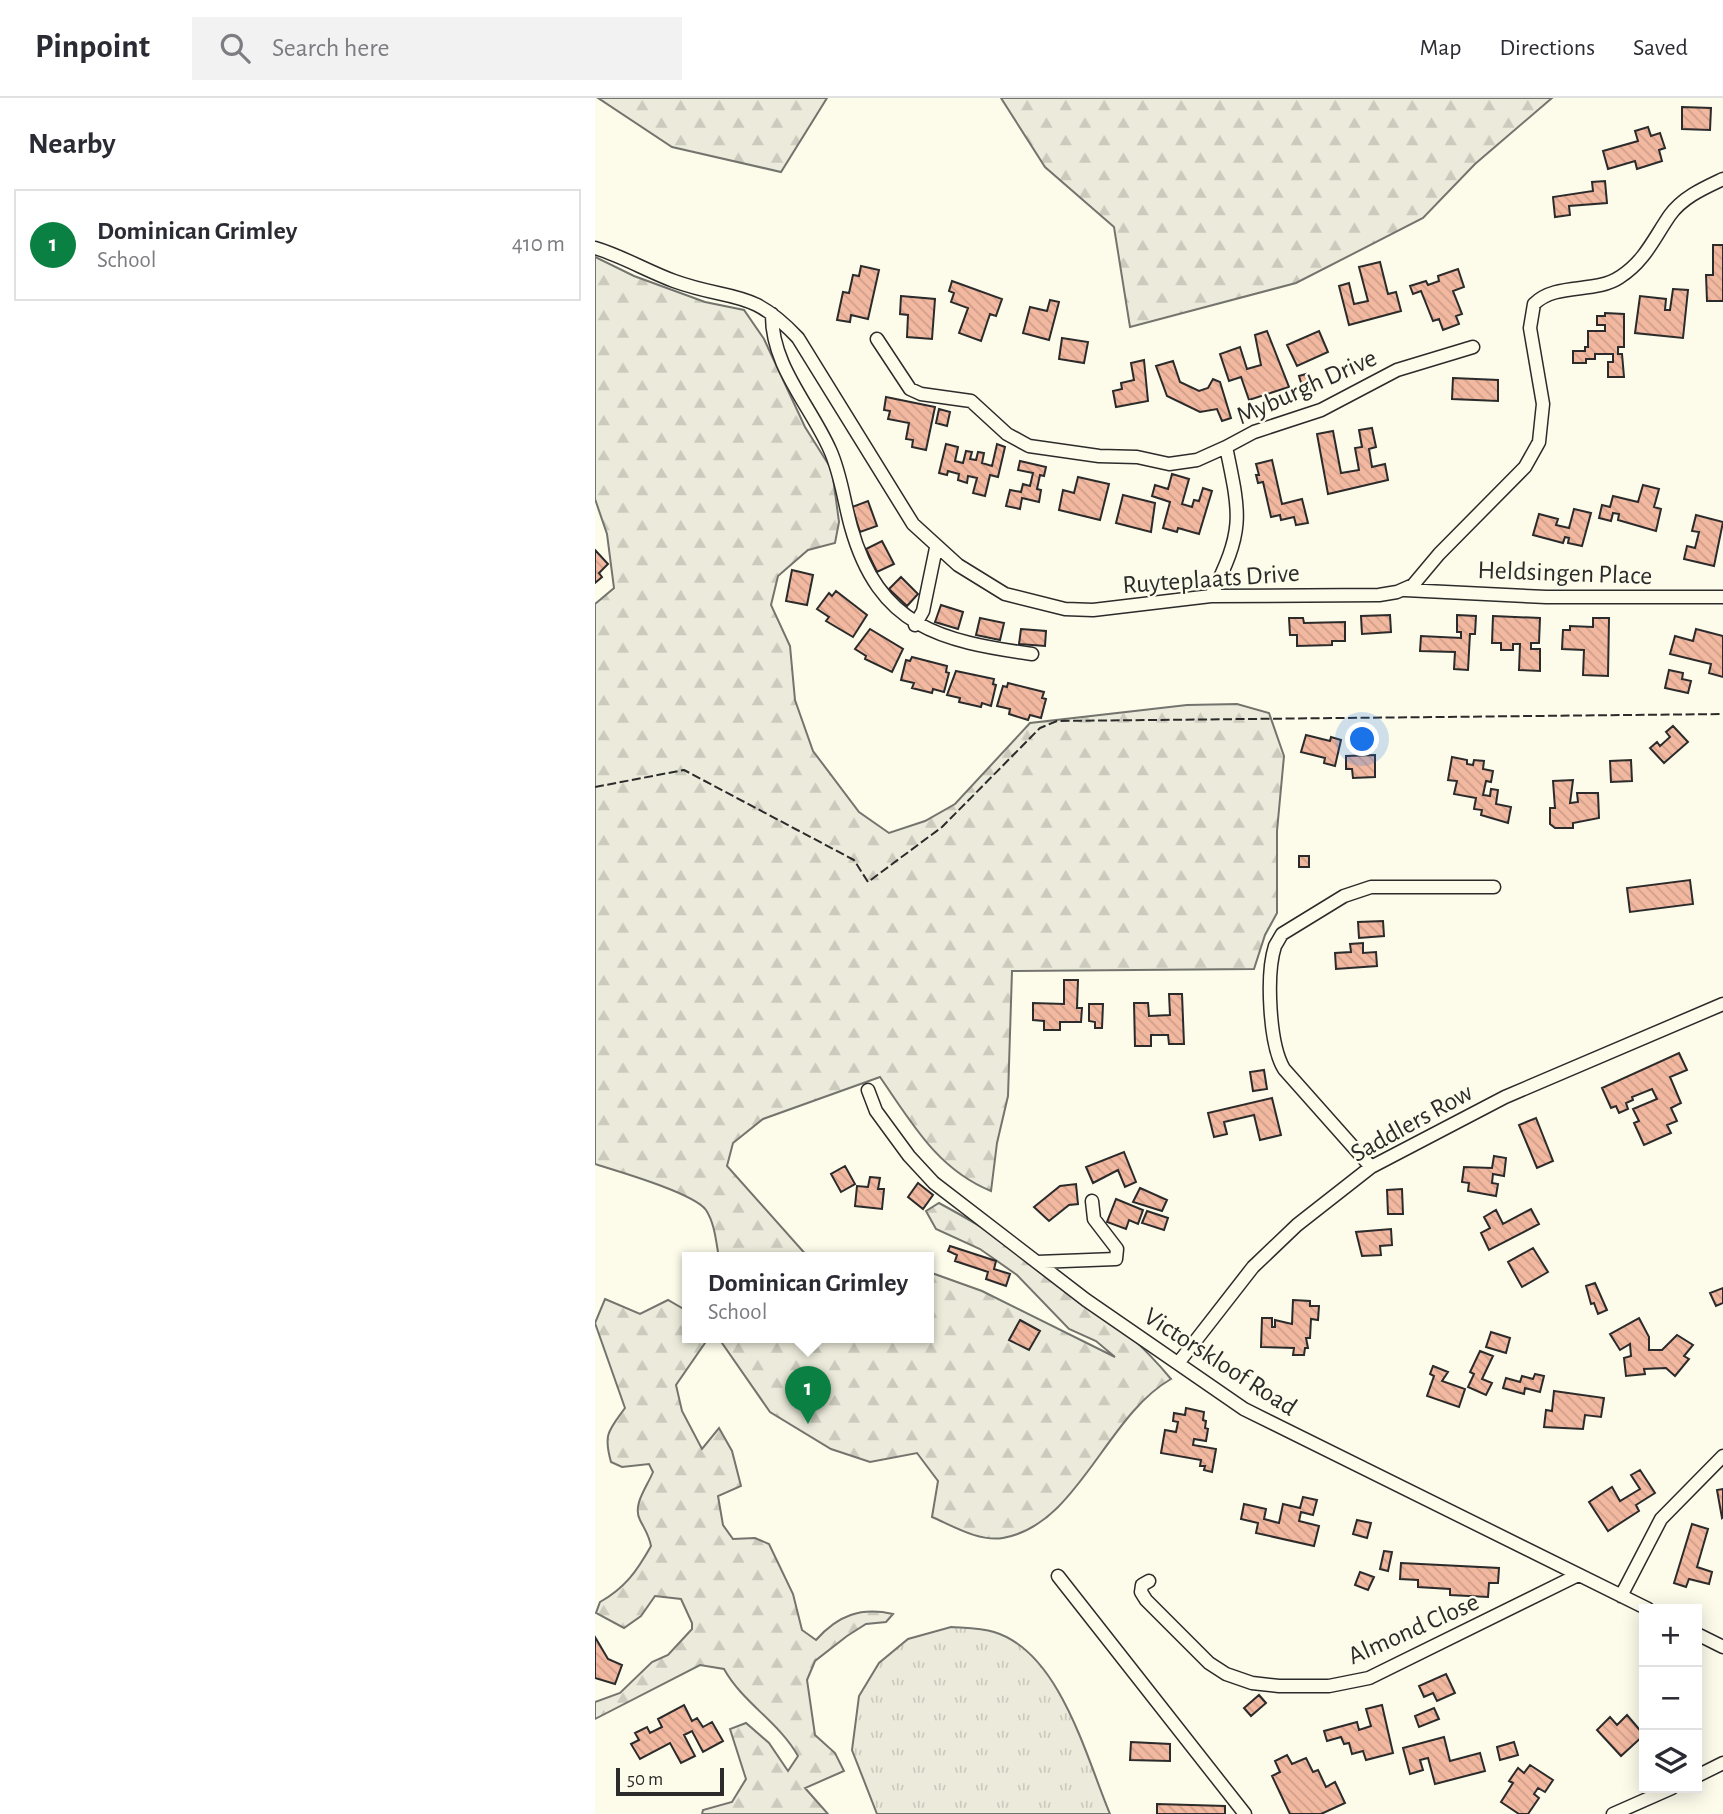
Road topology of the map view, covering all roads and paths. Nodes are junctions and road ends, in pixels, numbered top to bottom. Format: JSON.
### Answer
{"nodes":[{"id":1,"x":1723,"y":179,"type":"edge"},
{"id":2,"x":595,"y":248,"type":"edge"},
{"id":3,"x":772,"y":314,"type":"junction"},
{"id":4,"x":877,"y":339,"type":"dead end"},
{"id":5,"x":1473,"y":347,"type":"dead end"},
{"id":6,"x":1226,"y":447,"type":"junction"},
{"id":7,"x":936,"y":548,"type":"junction"},
{"id":8,"x":1405,"y":590,"type":"junction"},
{"id":9,"x":1211,"y":596,"type":"junction"},
{"id":10,"x":1723,"y":597,"type":"edge"},
{"id":11,"x":915,"y":625,"type":"junction"},
{"id":12,"x":1032,"y":654,"type":"dead end"},
{"id":13,"x":1494,"y":887,"type":"dead end"},
{"id":14,"x":1723,"y":1004,"type":"edge"},
{"id":15,"x":868,"y":1090,"type":"dead end"},
{"id":16,"x":1371,"y":1167,"type":"junction"},
{"id":17,"x":1092,"y":1201,"type":"dead end"},
{"id":18,"x":1037,"y":1262,"type":"junction"},
{"id":19,"x":1179,"y":1362,"type":"junction"},
{"id":20,"x":1723,"y":1456,"type":"edge"},
{"id":21,"x":1578,"y":1575,"type":"junction"},
{"id":22,"x":1058,"y":1576,"type":"dead end"},
{"id":23,"x":1149,"y":1581,"type":"dead end"},
{"id":24,"x":1621,"y":1596,"type":"junction"},
{"id":25,"x":1639,"y":1605,"type":"edge"},
{"id":26,"x":1702,"y":1636,"type":"edge"},
{"id":27,"x":1723,"y":1647,"type":"edge"},
{"id":28,"x":1723,"y":1763,"type":"edge"},
{"id":29,"x":1702,"y":1774,"type":"edge"},
{"id":30,"x":1661,"y":1793,"type":"edge"},
{"id":31,"x":1244,"y":1814,"type":"edge"},
{"id":32,"x":1613,"y":1814,"type":"edge"}],
"edges":[{"from":1,"to":8,"type":"street"},
{"from":2,"to":3,"type":"street","name":"Ruyteplaats Drive"},
{"from":3,"to":7,"type":"street","name":"Ruyteplaats Drive"},
{"from":3,"to":11,"type":"street"},
{"from":4,"to":6,"type":"street"},
{"from":5,"to":6,"type":"street","name":"Myburgh Drive"},
{"from":6,"to":9,"type":"street","name":"Myburgh Drive"},
{"from":7,"to":9,"type":"street","name":"Ruyteplaats Drive"},
{"from":7,"to":11,"type":"street"},
{"from":8,"to":9,"type":"street","name":"Ruyteplaats Drive"},
{"from":8,"to":10,"type":"street","name":"Heldsingen Place"},
{"from":11,"to":12,"type":"street"},
{"from":13,"to":16,"type":"street"},
{"from":14,"to":16,"type":"street","name":"Saddlers Row"},
{"from":15,"to":18,"type":"street","name":"Victorskloof Road"},
{"from":16,"to":19,"type":"street","name":"Saddlers Row"},
{"from":17,"to":18,"type":"street"},
{"from":18,"to":19,"type":"street","name":"Victorskloof Road"},
{"from":19,"to":21,"type":"street","name":"Victorskloof Road"},
{"from":20,"to":24,"type":"street"},
{"from":21,"to":23,"type":"street","name":"Almond Close"},
{"from":21,"to":24,"type":"street","name":"Victorskloof Road"},
{"from":22,"to":31,"type":"street"},
{"from":24,"to":25,"type":"street","name":"Victorskloof Road"},
{"from":26,"to":27,"type":"street"},
{"from":28,"to":29,"type":"street"},
{"from":30,"to":32,"type":"street"}]}
